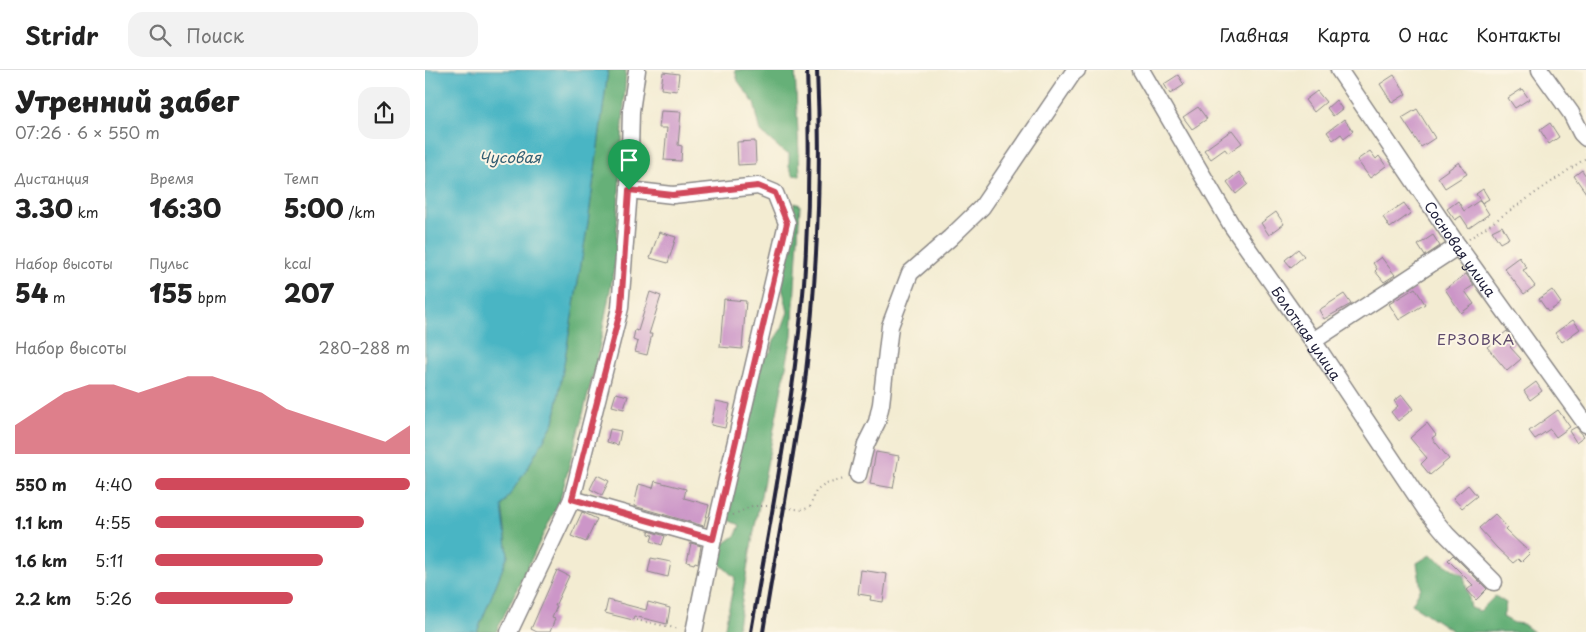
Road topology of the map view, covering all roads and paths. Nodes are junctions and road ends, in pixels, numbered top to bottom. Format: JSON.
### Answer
{"nodes":[{"id":1,"x":637,"y":70,"type":"edge"},
{"id":2,"x":1077,"y":70,"type":"edge"},
{"id":3,"x":1141,"y":70,"type":"edge"},
{"id":4,"x":1339,"y":70,"type":"edge"},
{"id":5,"x":1548,"y":74,"type":"edge"},
{"id":6,"x":1586,"y":138,"type":"edge"},
{"id":7,"x":1586,"y":158,"type":"edge"},
{"id":8,"x":629,"y":190,"type":"junction"},
{"id":9,"x":1458,"y":246,"type":"junction"},
{"id":10,"x":1313,"y":341,"type":"junction"},
{"id":11,"x":1586,"y":424,"type":"edge"},
{"id":12,"x":858,"y":475,"type":"dead end"},
{"id":13,"x":838,"y":481,"type":"dead end"},
{"id":14,"x":572,"y":499,"type":"junction"},
{"id":15,"x":715,"y":532,"type":"junction"},
{"id":16,"x":1494,"y":582,"type":"dead end"},
{"id":17,"x":636,"y":620,"type":"dead end"},
{"id":18,"x":688,"y":631,"type":"edge"},
{"id":19,"x":509,"y":632,"type":"edge"}],
"edges":[{"from":1,"to":8,"type":"street"},
{"from":2,"to":12,"type":"street"},
{"from":3,"to":10,"type":"street","name":"Болотная улица"},
{"from":4,"to":9,"type":"street","name":"Сосновая улица"},
{"from":5,"to":6,"type":"street"},
{"from":7,"to":9,"type":"path"},
{"from":8,"to":14,"type":"street"},
{"from":8,"to":15,"type":"street"},
{"from":9,"to":10,"type":"street"},
{"from":9,"to":11,"type":"street","name":"Сосновая улица"},
{"from":10,"to":16,"type":"street","name":"Болотная улица"},
{"from":13,"to":15,"type":"path"},
{"from":14,"to":15,"type":"street"},
{"from":14,"to":19,"type":"street"},
{"from":15,"to":18,"type":"street"},
{"from":17,"to":18,"type":"path"}]}
